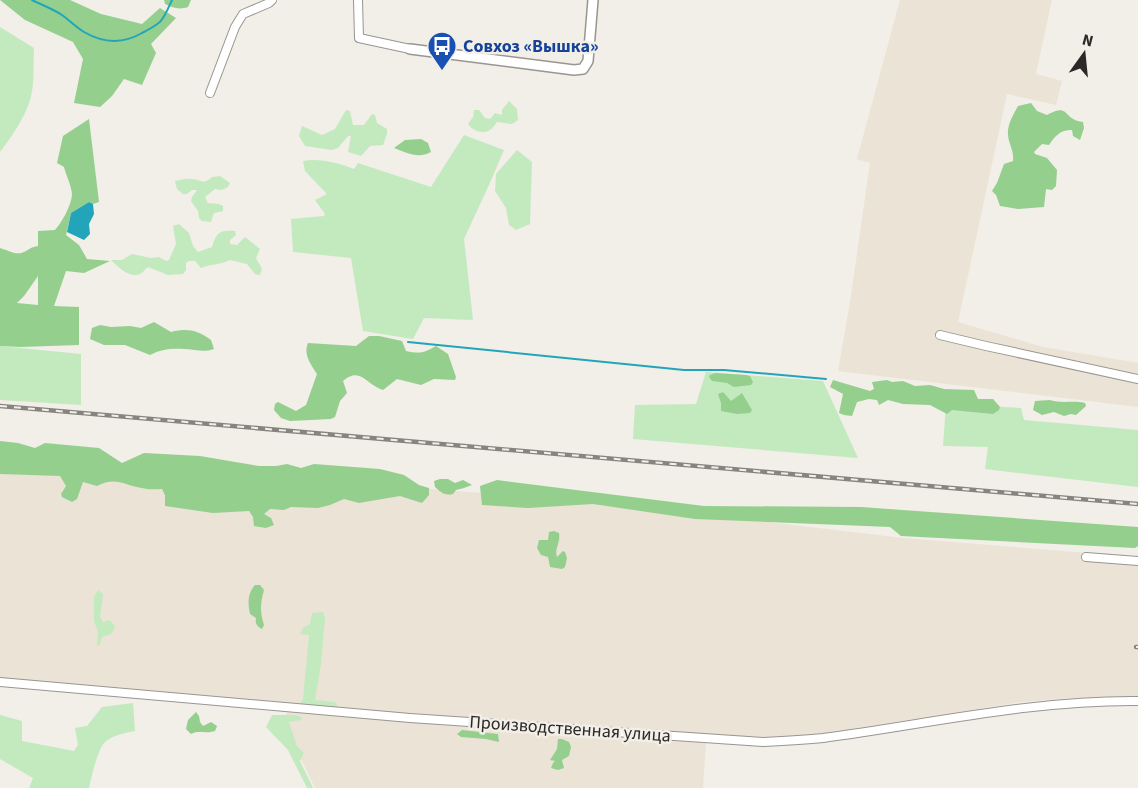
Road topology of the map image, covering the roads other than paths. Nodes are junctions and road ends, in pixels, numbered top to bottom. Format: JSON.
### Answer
{"nodes":[{"id":1,"x":272,"y":0,"type":"edge"},
{"id":2,"x":358,"y":0,"type":"edge"},
{"id":3,"x":593,"y":0,"type":"edge"},
{"id":4,"x":410,"y":49,"type":"joint"},
{"id":5,"x":210,"y":93,"type":"dead end"},
{"id":6,"x":940,"y":335,"type":"dead end"},
{"id":7,"x":1138,"y":379,"type":"edge"},
{"id":8,"x":1086,"y":557,"type":"dead end"},
{"id":9,"x":1138,"y":561,"type":"edge"},
{"id":10,"x":0,"y":682,"type":"edge"},
{"id":11,"x":1138,"y":701,"type":"edge"}],
"edges":[{"from":1,"to":5,"type":"street"},
{"from":2,"to":4,"type":"street"},
{"from":3,"to":4,"type":"street"},
{"from":6,"to":7,"type":"street"},
{"from":8,"to":9,"type":"street"},
{"from":10,"to":11,"type":"street","name":"Производственная улица"}]}
